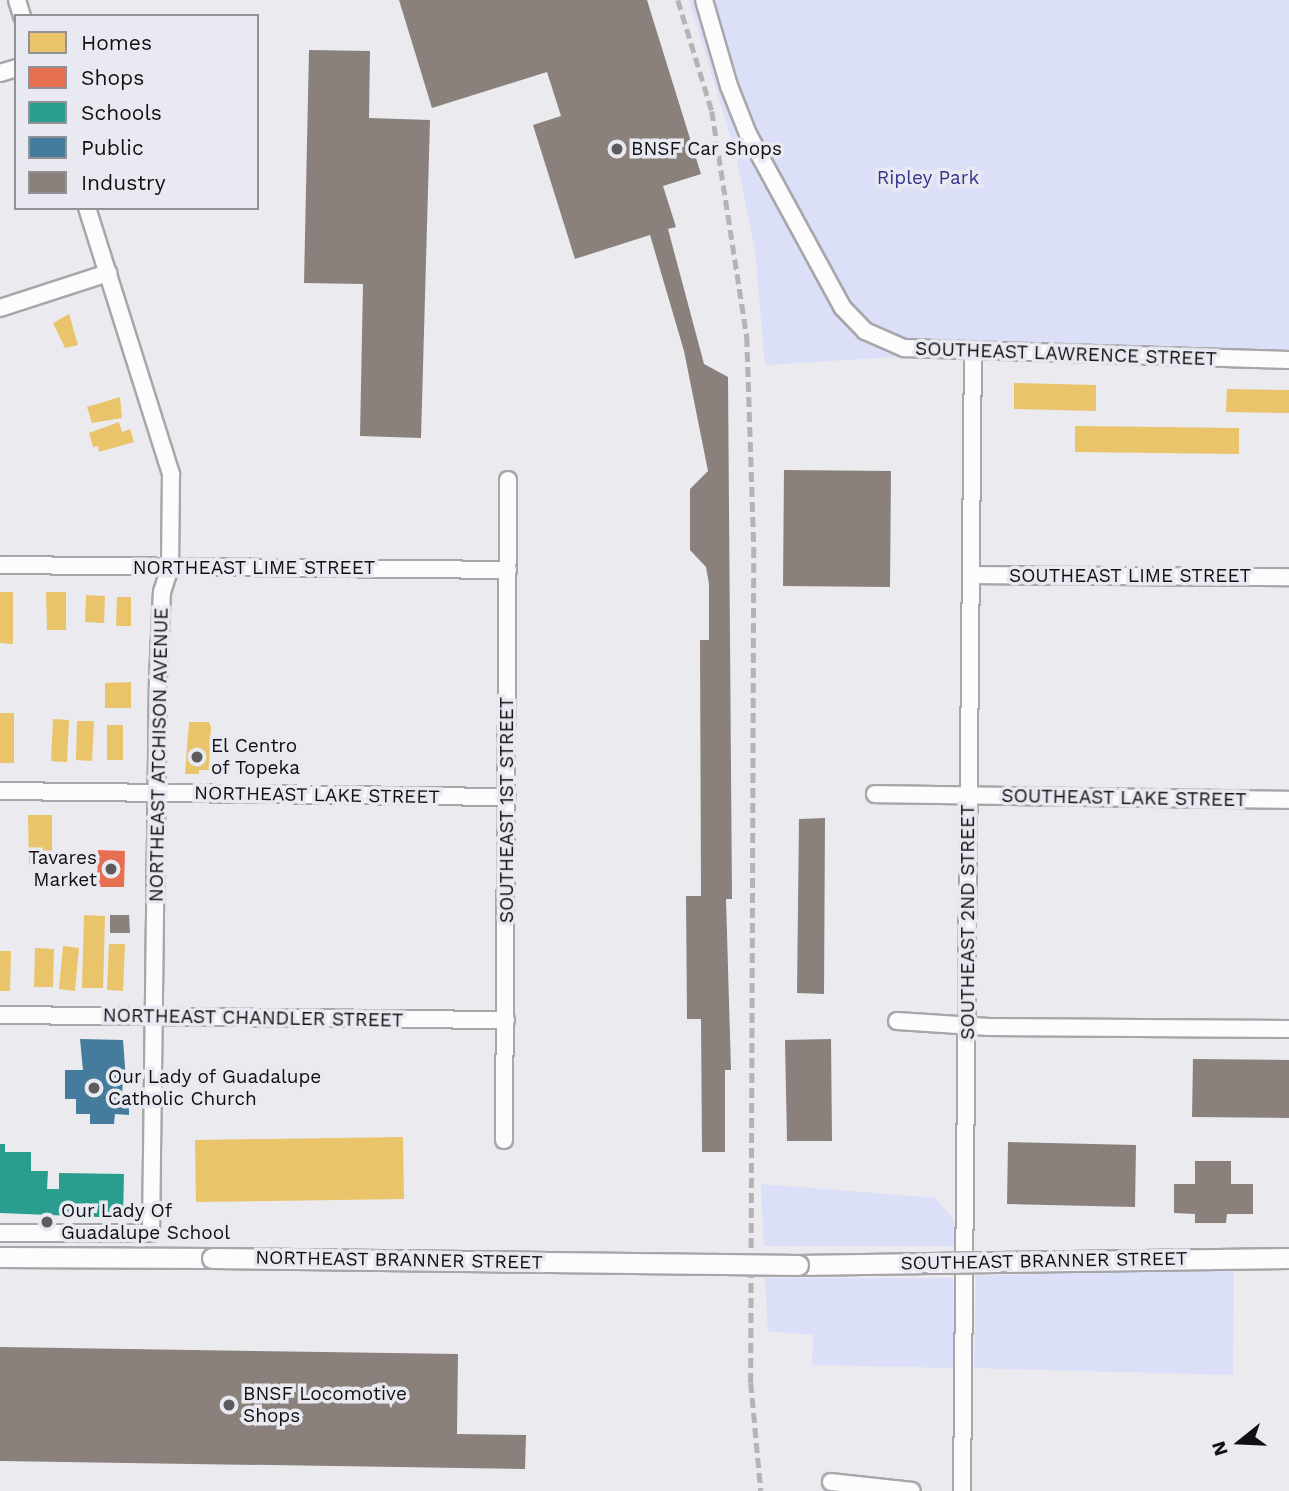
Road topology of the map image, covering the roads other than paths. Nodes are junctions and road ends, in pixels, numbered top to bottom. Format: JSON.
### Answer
{"nodes":[{"id":1,"x":704,"y":0,"type":"edge"},
{"id":2,"x":88,"y":210,"type":"edge"},
{"id":3,"x":108,"y":273,"type":"junction"},
{"id":4,"x":0,"y":307,"type":"edge"},
{"id":5,"x":972,"y":352,"type":"junction"},
{"id":6,"x":1289,"y":360,"type":"edge"},
{"id":7,"x":508,"y":480,"type":"dead end"},
{"id":8,"x":0,"y":565,"type":"edge"},
{"id":9,"x":170,"y":568,"type":"junction"},
{"id":10,"x":508,"y":570,"type":"junction"},
{"id":11,"x":971,"y":575,"type":"junction"},
{"id":12,"x":1289,"y":577,"type":"edge"},
{"id":13,"x":0,"y":792,"type":"edge"},
{"id":14,"x":158,"y":792,"type":"junction"},
{"id":15,"x":875,"y":794,"type":"dead end"},
{"id":16,"x":968,"y":795,"type":"junction"},
{"id":17,"x":507,"y":797,"type":"junction"},
{"id":18,"x":1289,"y":800,"type":"edge"},
{"id":19,"x":0,"y":1015,"type":"edge"},
{"id":20,"x":155,"y":1017,"type":"junction"},
{"id":21,"x":506,"y":1020,"type":"junction"},
{"id":22,"x":897,"y":1021,"type":"dead end"},
{"id":23,"x":968,"y":1026,"type":"junction"},
{"id":24,"x":1289,"y":1028,"type":"edge"},
{"id":25,"x":504,"y":1140,"type":"dead end"},
{"id":26,"x":0,"y":1233,"type":"edge"},
{"id":27,"x":0,"y":1257,"type":"edge"},
{"id":28,"x":1289,"y":1258,"type":"edge"},
{"id":29,"x":798,"y":1265,"type":"joint"},
{"id":30,"x":831,"y":1482,"type":"dead end"},
{"id":31,"x":912,"y":1491,"type":"edge"},
{"id":32,"x":962,"y":1491,"type":"edge"}],
"edges":[{"from":1,"to":5,"type":"street","name":"SOUTHEAST LAWRENCE STREET"},
{"from":2,"to":3,"type":"street","name":"NORTHEAST ATCHISON AVENUE"},
{"from":3,"to":4,"type":"street"},
{"from":3,"to":9,"type":"street","name":"NORTHEAST ATCHISON AVENUE"},
{"from":5,"to":6,"type":"street","name":"SOUTHEAST LAWRENCE STREET"},
{"from":5,"to":11,"type":"street","name":"SOUTHEAST 2ND STREET"},
{"from":7,"to":10,"type":"street","name":"SOUTHEAST 1ST STREET"},
{"from":8,"to":9,"type":"street","name":"NORTHEAST LIME STREET"},
{"from":9,"to":10,"type":"street","name":"NORTHEAST LIME STREET"},
{"from":9,"to":14,"type":"street","name":"NORTHEAST ATCHISON AVENUE"},
{"from":10,"to":17,"type":"street","name":"SOUTHEAST 1ST STREET"},
{"from":11,"to":12,"type":"street","name":"SOUTHEAST LIME STREET"},
{"from":11,"to":16,"type":"street","name":"SOUTHEAST 2ND STREET"},
{"from":13,"to":14,"type":"street","name":"NORTHEAST LAKE STREET"},
{"from":14,"to":17,"type":"street","name":"NORTHEAST LAKE STREET"},
{"from":14,"to":20,"type":"street","name":"NORTHEAST ATCHISON AVENUE"},
{"from":15,"to":16,"type":"street","name":"SOUTHEAST LAKE STREET"},
{"from":16,"to":18,"type":"street","name":"SOUTHEAST LAKE STREET"},
{"from":16,"to":23,"type":"street","name":"SOUTHEAST 2ND STREET"},
{"from":17,"to":21,"type":"street","name":"SOUTHEAST 1ST STREET"},
{"from":19,"to":20,"type":"street","name":"NORTHEAST CHANDLER STREET"},
{"from":20,"to":21,"type":"street","name":"NORTHEAST CHANDLER STREET"},
{"from":20,"to":26,"type":"street","name":"NORTHEAST ATCHISON AVENUE"},
{"from":21,"to":25,"type":"street","name":"SOUTHEAST 1ST STREET"},
{"from":22,"to":23,"type":"street"},
{"from":23,"to":24,"type":"street"},
{"from":23,"to":32,"type":"street","name":"SOUTHEAST 2ND STREET"},
{"from":27,"to":29,"type":"main road","name":"NORTHEAST BRANNER STREET","bridge":true},
{"from":28,"to":29,"type":"main road","name":"SOUTHEAST BRANNER STREET","bridge":true},
{"from":30,"to":31,"type":"street"}]}
